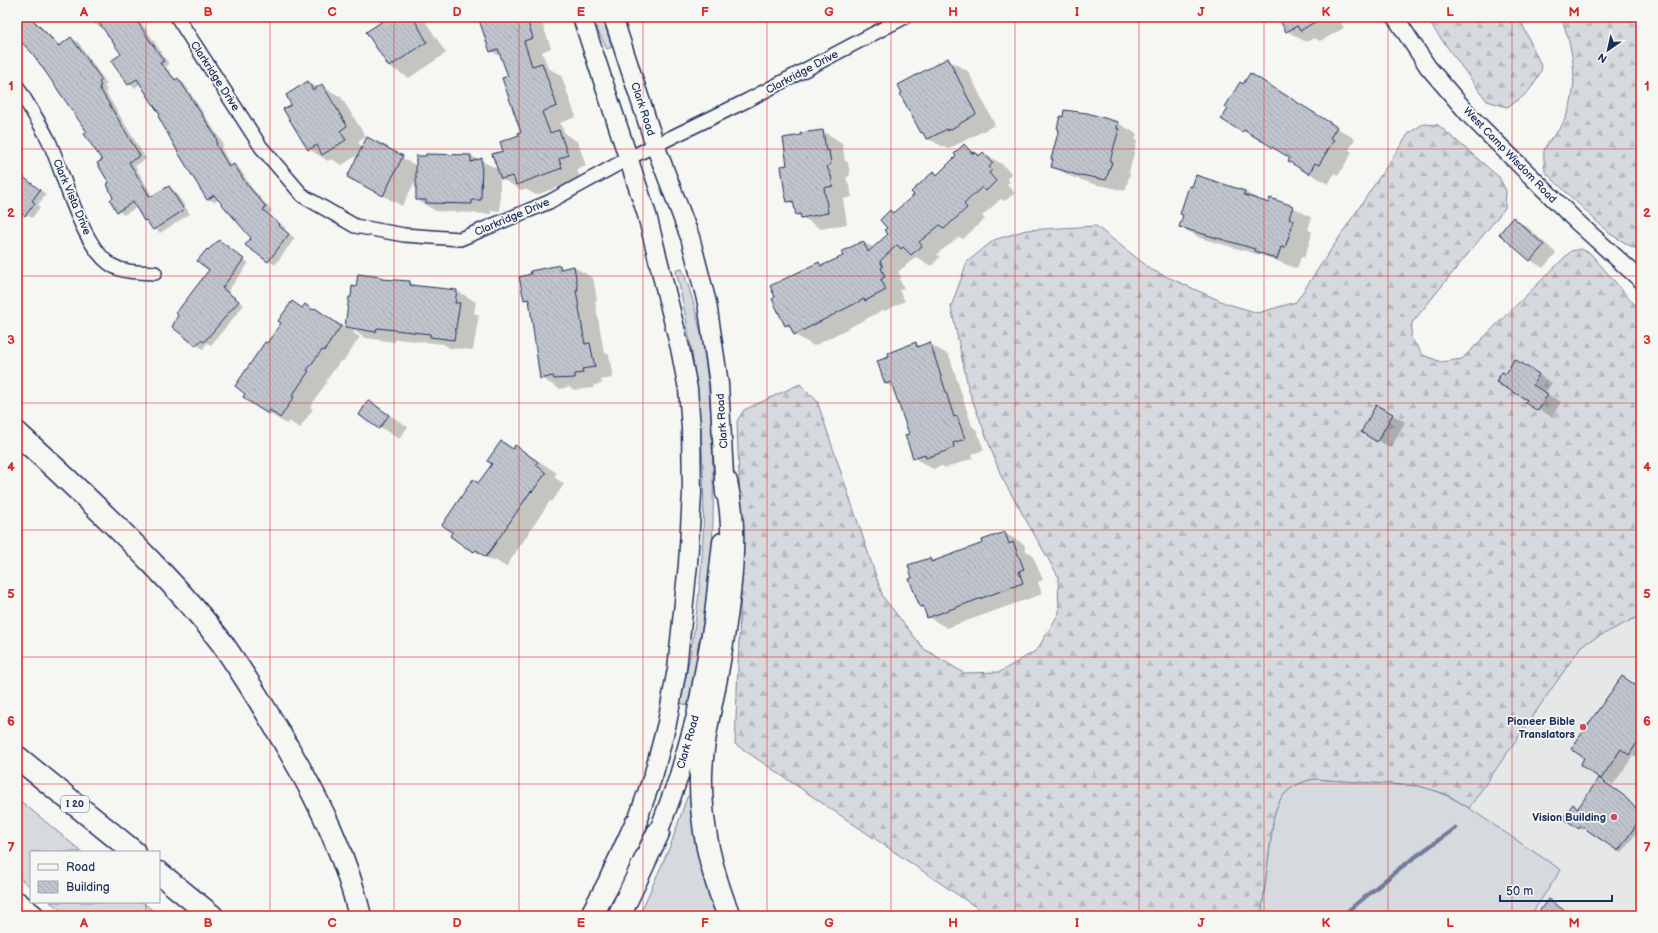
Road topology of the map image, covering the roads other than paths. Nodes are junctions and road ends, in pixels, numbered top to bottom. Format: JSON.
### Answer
{"nodes":[{"id":1,"x":177,"y":17,"type":"edge"},
{"id":2,"x":582,"y":17,"type":"edge"},
{"id":3,"x":613,"y":17,"type":"edge"},
{"id":4,"x":906,"y":17,"type":"edge"},
{"id":5,"x":1395,"y":17,"type":"edge"},
{"id":6,"x":17,"y":86,"type":"edge"},
{"id":7,"x":655,"y":145,"type":"junction"},
{"id":8,"x":629,"y":158,"type":"junction"},
{"id":9,"x":155,"y":273,"type":"dead end"},
{"id":10,"x":1641,"y":280,"type":"edge"},
{"id":11,"x":17,"y":433,"type":"edge"},
{"id":12,"x":726,"y":482,"type":"junction"},
{"id":13,"x":17,"y":757,"type":"edge"},
{"id":14,"x":636,"y":824,"type":"joint"},
{"id":15,"x":658,"y":833,"type":"joint"},
{"id":16,"x":133,"y":851,"type":"edge"},
{"id":17,"x":160,"y":874,"type":"edge"},
{"id":18,"x":17,"y":903,"type":"edge"},
{"id":19,"x":33,"y":916,"type":"edge"},
{"id":20,"x":212,"y":916,"type":"edge"},
{"id":21,"x":360,"y":916,"type":"edge"},
{"id":22,"x":591,"y":916,"type":"edge"},
{"id":23,"x":619,"y":916,"type":"edge"},
{"id":24,"x":729,"y":916,"type":"edge"}],
"edges":[{"from":1,"to":8,"type":"street","name":"Clarkridge Drive"},
{"from":2,"to":8,"type":"main road"},
{"from":3,"to":7,"type":"main road","name":"Clark Road"},
{"from":4,"to":7,"type":"street","name":"Clarkridge Drive"},
{"from":5,"to":10,"type":"street","name":"West Camp Wisdom Road"},
{"from":6,"to":9,"type":"street","name":"Clark Vista Drive"},
{"from":7,"to":8,"type":"street","name":"Clarkridge Drive"},
{"from":7,"to":12,"type":"main road","name":"Clark Road"},
{"from":8,"to":14,"type":"main road"},
{"from":11,"to":21,"type":"highway"},
{"from":12,"to":15,"type":"main road","name":"Clark Road"},
{"from":12,"to":24,"type":"highway"},
{"from":13,"to":16,"type":"highway","number":"I 20"},
{"from":14,"to":22,"type":"highway"},
{"from":15,"to":23,"type":"highway"},
{"from":17,"to":20,"type":"highway"},
{"from":18,"to":19,"type":"highway"}]}
